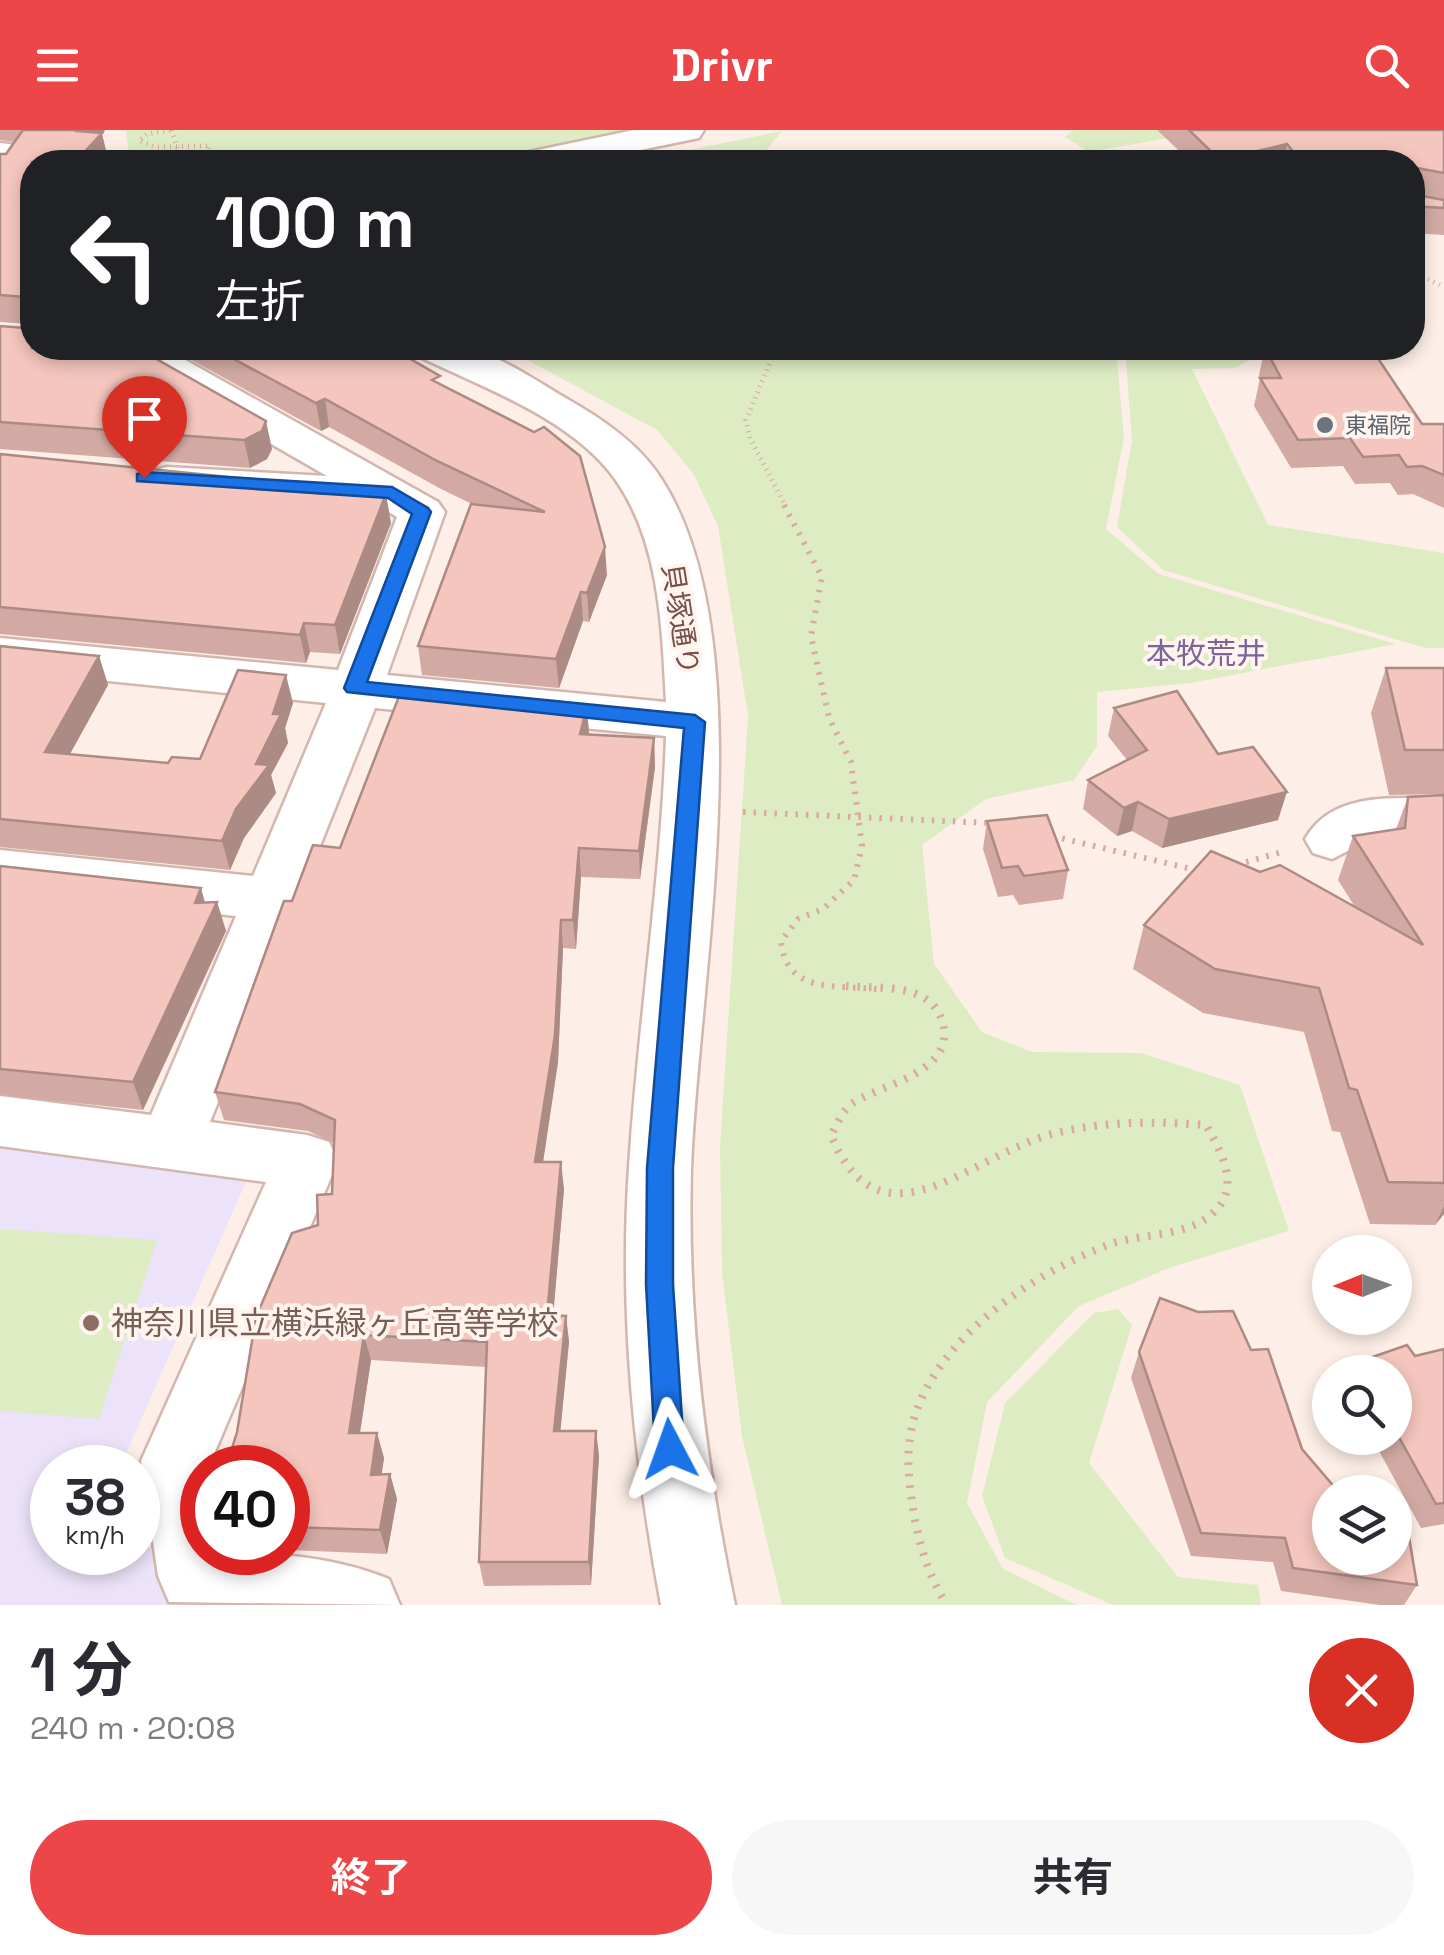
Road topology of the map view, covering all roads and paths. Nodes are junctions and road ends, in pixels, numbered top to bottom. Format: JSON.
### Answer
{"nodes":[{"id":1,"x":171,"y":130,"type":"edge"},
{"id":2,"x":686,"y":130,"type":"edge"},
{"id":3,"x":177,"y":145,"type":"junction"},
{"id":4,"x":179,"y":150,"type":"edge"},
{"id":5,"x":209,"y":150,"type":"edge"},
{"id":6,"x":590,"y":150,"type":"edge"},
{"id":7,"x":0,"y":154,"type":"edge"},
{"id":8,"x":0,"y":169,"type":"edge"},
{"id":9,"x":157,"y":360,"type":"edge"},
{"id":10,"x":457,"y":360,"type":"edge"},
{"id":11,"x":771,"y":360,"type":"edge"},
{"id":12,"x":134,"y":477,"type":"edge"},
{"id":13,"x":392,"y":493,"type":"junction"},
{"id":14,"x":0,"y":654,"type":"edge"},
{"id":15,"x":354,"y":688,"type":"junction"},
{"id":16,"x":695,"y":722,"type":"junction"},
{"id":17,"x":687,"y":813,"type":"junction"},
{"id":18,"x":859,"y":816,"type":"junction"},
{"id":19,"x":1444,"y":817,"type":"edge"},
{"id":20,"x":1002,"y":824,"type":"edge"},
{"id":21,"x":1040,"y":833,"type":"edge"},
{"id":22,"x":1332,"y":839,"type":"joint"},
{"id":23,"x":1223,"y":868,"type":"edge"},
{"id":24,"x":0,"y":870,"type":"edge"},
{"id":25,"x":1205,"y":873,"type":"edge"},
{"id":26,"x":272,"y":900,"type":"junction"},
{"id":27,"x":0,"y":1121,"type":"edge"},
{"id":28,"x":170,"y":1144,"type":"junction"},
{"id":29,"x":363,"y":1605,"type":"edge"},
{"id":30,"x":697,"y":1605,"type":"edge"},
{"id":31,"x":947,"y":1605,"type":"edge"}],
"edges":[{"from":1,"to":3,"type":"path"},
{"from":1,"to":3,"type":"path"},
{"from":2,"to":6,"type":"street"},
{"from":3,"to":4,"type":"path"},
{"from":3,"to":5,"type":"path"},
{"from":7,"to":8,"type":"street"},
{"from":9,"to":13,"type":"street"},
{"from":10,"to":16,"type":"street","name":"貝塚通り"},
{"from":11,"to":18,"type":"path"},
{"from":12,"to":13,"type":"street"},
{"from":13,"to":15,"type":"street"},
{"from":14,"to":15,"type":"street"},
{"from":15,"to":16,"type":"street"},
{"from":15,"to":26,"type":"street"},
{"from":16,"to":17,"type":"street","name":"貝塚通り"},
{"from":17,"to":18,"type":"path"},
{"from":17,"to":30,"type":"street","name":"貝塚通り"},
{"from":18,"to":20,"type":"path"},
{"from":18,"to":31,"type":"path"},
{"from":19,"to":22,"type":"street"},
{"from":21,"to":25,"type":"path"},
{"from":22,"to":23,"type":"path"},
{"from":24,"to":26,"type":"street"},
{"from":26,"to":28,"type":"street"},
{"from":27,"to":28,"type":"street"},
{"from":28,"to":29,"type":"street"}]}
